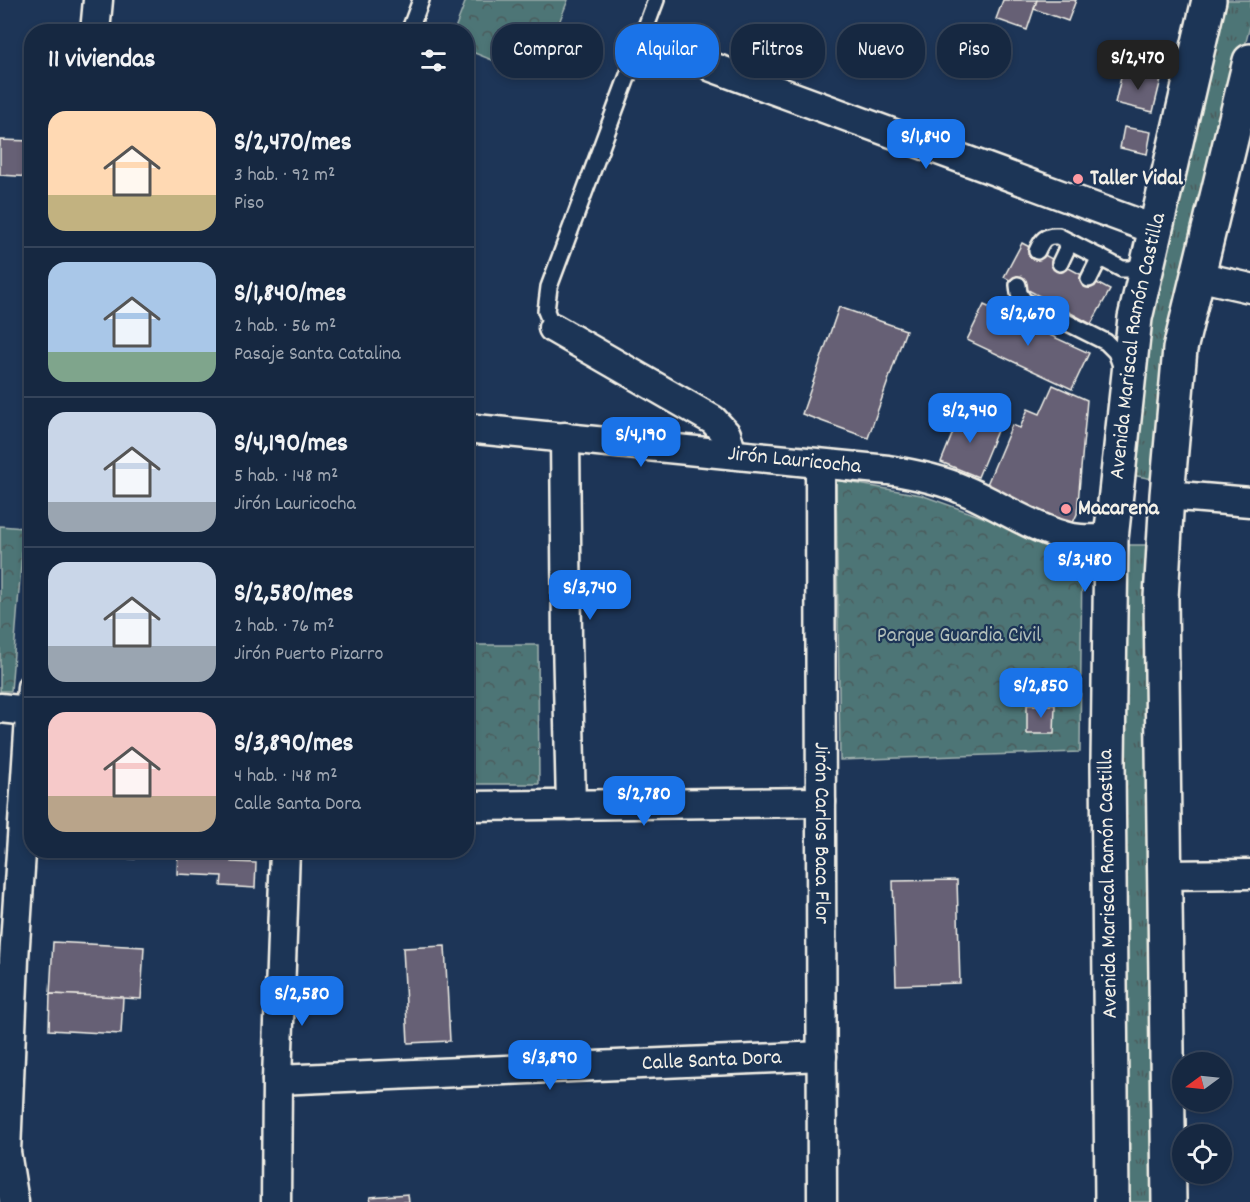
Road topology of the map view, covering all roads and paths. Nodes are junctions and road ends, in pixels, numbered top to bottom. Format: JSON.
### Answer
{"nodes":[{"id":1,"x":98,"y":0,"type":"edge"},
{"id":2,"x":421,"y":0,"type":"edge"},
{"id":3,"x":656,"y":0,"type":"edge"},
{"id":4,"x":1209,"y":0,"type":"edge"},
{"id":5,"x":96,"y":24,"type":"edge"},
{"id":6,"x":412,"y":24,"type":"edge"},
{"id":7,"x":1249,"y":69,"type":"edge"},
{"id":8,"x":719,"y":70,"type":"edge"},
{"id":9,"x":1156,"y":230,"type":"junction"},
{"id":10,"x":1070,"y":242,"type":"junction"},
{"id":11,"x":1036,"y":251,"type":"dead end"},
{"id":12,"x":1100,"y":257,"type":"junction"},
{"id":13,"x":1148,"y":262,"type":"junction"},
{"id":14,"x":1060,"y":263,"type":"dead end"},
{"id":15,"x":1197,"y":276,"type":"junction"},
{"id":16,"x":1089,"y":279,"type":"dead end"},
{"id":17,"x":1018,"y":285,"type":"dead end"},
{"id":18,"x":1250,"y":288,"type":"edge"},
{"id":19,"x":553,"y":328,"type":"joint"},
{"id":20,"x":1127,"y":382,"type":"junction"},
{"id":21,"x":474,"y":429,"type":"edge"},
{"id":22,"x":565,"y":437,"type":"junction"},
{"id":23,"x":732,"y":454,"type":"junction"},
{"id":24,"x":820,"y":464,"type":"junction"},
{"id":25,"x":1250,"y":502,"type":"edge"},
{"id":26,"x":1166,"y":508,"type":"junction"},
{"id":27,"x":1112,"y":529,"type":"junction"},
{"id":28,"x":24,"y":701,"type":"edge"},
{"id":29,"x":0,"y":708,"type":"edge"},
{"id":30,"x":24,"y":767,"type":"edge"},
{"id":31,"x":821,"y":802,"type":"junction"},
{"id":32,"x":571,"y":804,"type":"junction"},
{"id":33,"x":474,"y":806,"type":"edge"},
{"id":34,"x":285,"y":858,"type":"edge"},
{"id":35,"x":1250,"y":874,"type":"edge"},
{"id":36,"x":1164,"y":875,"type":"junction"},
{"id":37,"x":7,"y":958,"type":"edge"},
{"id":38,"x":822,"y":1056,"type":"junction"},
{"id":39,"x":277,"y":1080,"type":"junction"},
{"id":40,"x":3,"y":1153,"type":"edge"},
{"id":41,"x":14,"y":1202,"type":"edge"},
{"id":42,"x":276,"y":1202,"type":"edge"},
{"id":43,"x":822,"y":1202,"type":"edge"},
{"id":44,"x":1112,"y":1202,"type":"edge"},
{"id":45,"x":1169,"y":1202,"type":"edge"}],
"edges":[{"from":1,"to":5,"type":"street"},
{"from":2,"to":6,"type":"lane"},
{"from":3,"to":19,"type":"lane"},
{"from":4,"to":9,"type":"main road","name":"Avenida Mariscal Ramón Castilla"},
{"from":7,"to":15,"type":"main road","name":"Avenida Mariscal Ramón Castilla"},
{"from":8,"to":9,"type":"street"},
{"from":9,"to":13,"type":"main road","name":"Avenida Mariscal Ramón Castilla"},
{"from":10,"to":11,"type":"lane"},
{"from":10,"to":12,"type":"lane"},
{"from":10,"to":14,"type":"lane"},
{"from":12,"to":13,"type":"lane"},
{"from":12,"to":16,"type":"lane"},
{"from":13,"to":20,"type":"main road","name":"Avenida Mariscal Ramón Castilla"},
{"from":15,"to":18,"type":"street"},
{"from":15,"to":26,"type":"main road","name":"Avenida Mariscal Ramón Castilla"},
{"from":17,"to":20,"type":"lane"},
{"from":19,"to":23,"type":"street"},
{"from":20,"to":27,"type":"main road","name":"Avenida Mariscal Ramón Castilla"},
{"from":21,"to":22,"type":"street","name":"Jirón Lauricocha"},
{"from":22,"to":23,"type":"street","name":"Jirón Lauricocha"},
{"from":22,"to":32,"type":"street"},
{"from":23,"to":24,"type":"street","name":"Jirón Lauricocha"},
{"from":24,"to":27,"type":"street","name":"Jirón Lauricocha"},
{"from":24,"to":31,"type":"street","name":"Jirón Carlos Baca Flor"},
{"from":25,"to":26,"type":"street"},
{"from":26,"to":27,"type":"main road"},
{"from":26,"to":36,"type":"main road","name":"Avenida Mariscal Ramón Castilla"},
{"from":27,"to":44,"type":"main road","name":"Avenida Mariscal Ramón Castilla"},
{"from":28,"to":29,"type":"street"},
{"from":30,"to":37,"type":"street"},
{"from":31,"to":32,"type":"street"},
{"from":31,"to":38,"type":"street","name":"Jirón Carlos Baca Flor"},
{"from":32,"to":33,"type":"street"},
{"from":34,"to":39,"type":"street"},
{"from":35,"to":36,"type":"street"},
{"from":36,"to":45,"type":"main road","name":"Avenida Mariscal Ramón Castilla"},
{"from":37,"to":40,"type":"street"},
{"from":38,"to":39,"type":"street","name":"Calle Santa Dora"},
{"from":38,"to":43,"type":"street","name":"Jirón Carlos Baca Flor"},
{"from":39,"to":42,"type":"street"},
{"from":40,"to":41,"type":"street"}]}
